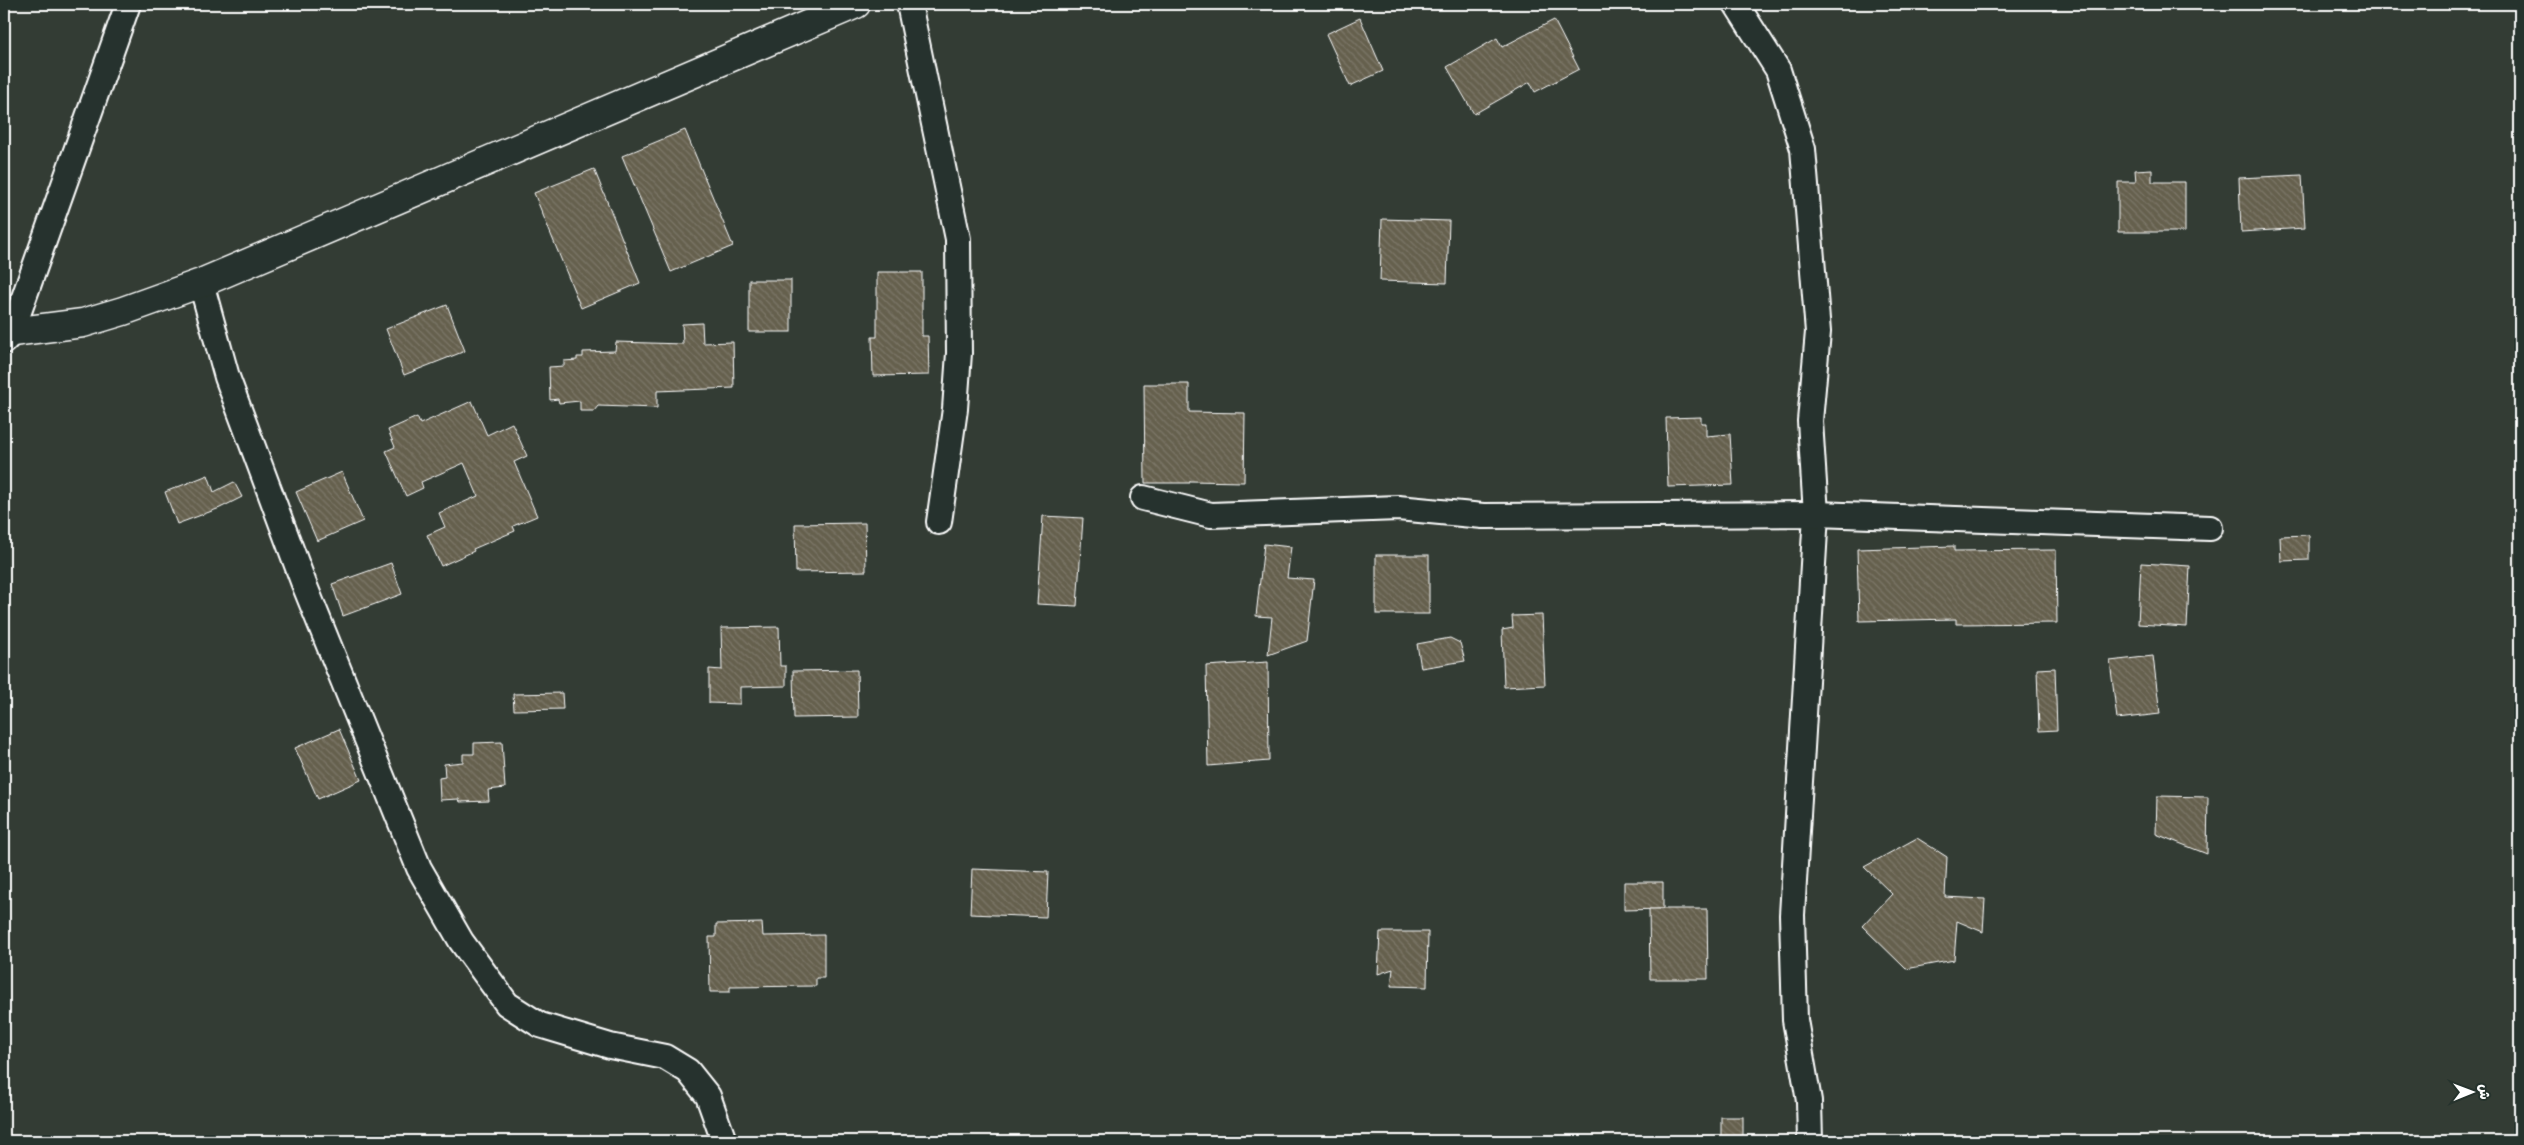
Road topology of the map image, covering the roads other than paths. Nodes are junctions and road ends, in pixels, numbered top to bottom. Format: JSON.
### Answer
{"nodes":[{"id":1,"x":128,"y":4,"type":"edge"},
{"id":2,"x":856,"y":4,"type":"edge"},
{"id":3,"x":909,"y":4,"type":"edge"},
{"id":4,"x":1736,"y":4,"type":"edge"},
{"id":5,"x":201,"y":283,"type":"junction"},
{"id":6,"x":6,"y":336,"type":"edge"},
{"id":7,"x":1143,"y":498,"type":"dead end"},
{"id":8,"x":1816,"y":514,"type":"junction"},
{"id":9,"x":940,"y":522,"type":"dead end"},
{"id":10,"x":2210,"y":528,"type":"dead end"},
{"id":11,"x":724,"y":1141,"type":"edge"},
{"id":12,"x":1810,"y":1141,"type":"edge"}],
"edges":[{"from":1,"to":6,"type":"street"},
{"from":2,"to":5,"type":"main road"},
{"from":3,"to":9,"type":"street"},
{"from":4,"to":8,"type":"street"},
{"from":5,"to":6,"type":"main road"},
{"from":5,"to":11,"type":"street"},
{"from":7,"to":8,"type":"street"},
{"from":8,"to":10,"type":"street"},
{"from":8,"to":12,"type":"street"}]}
